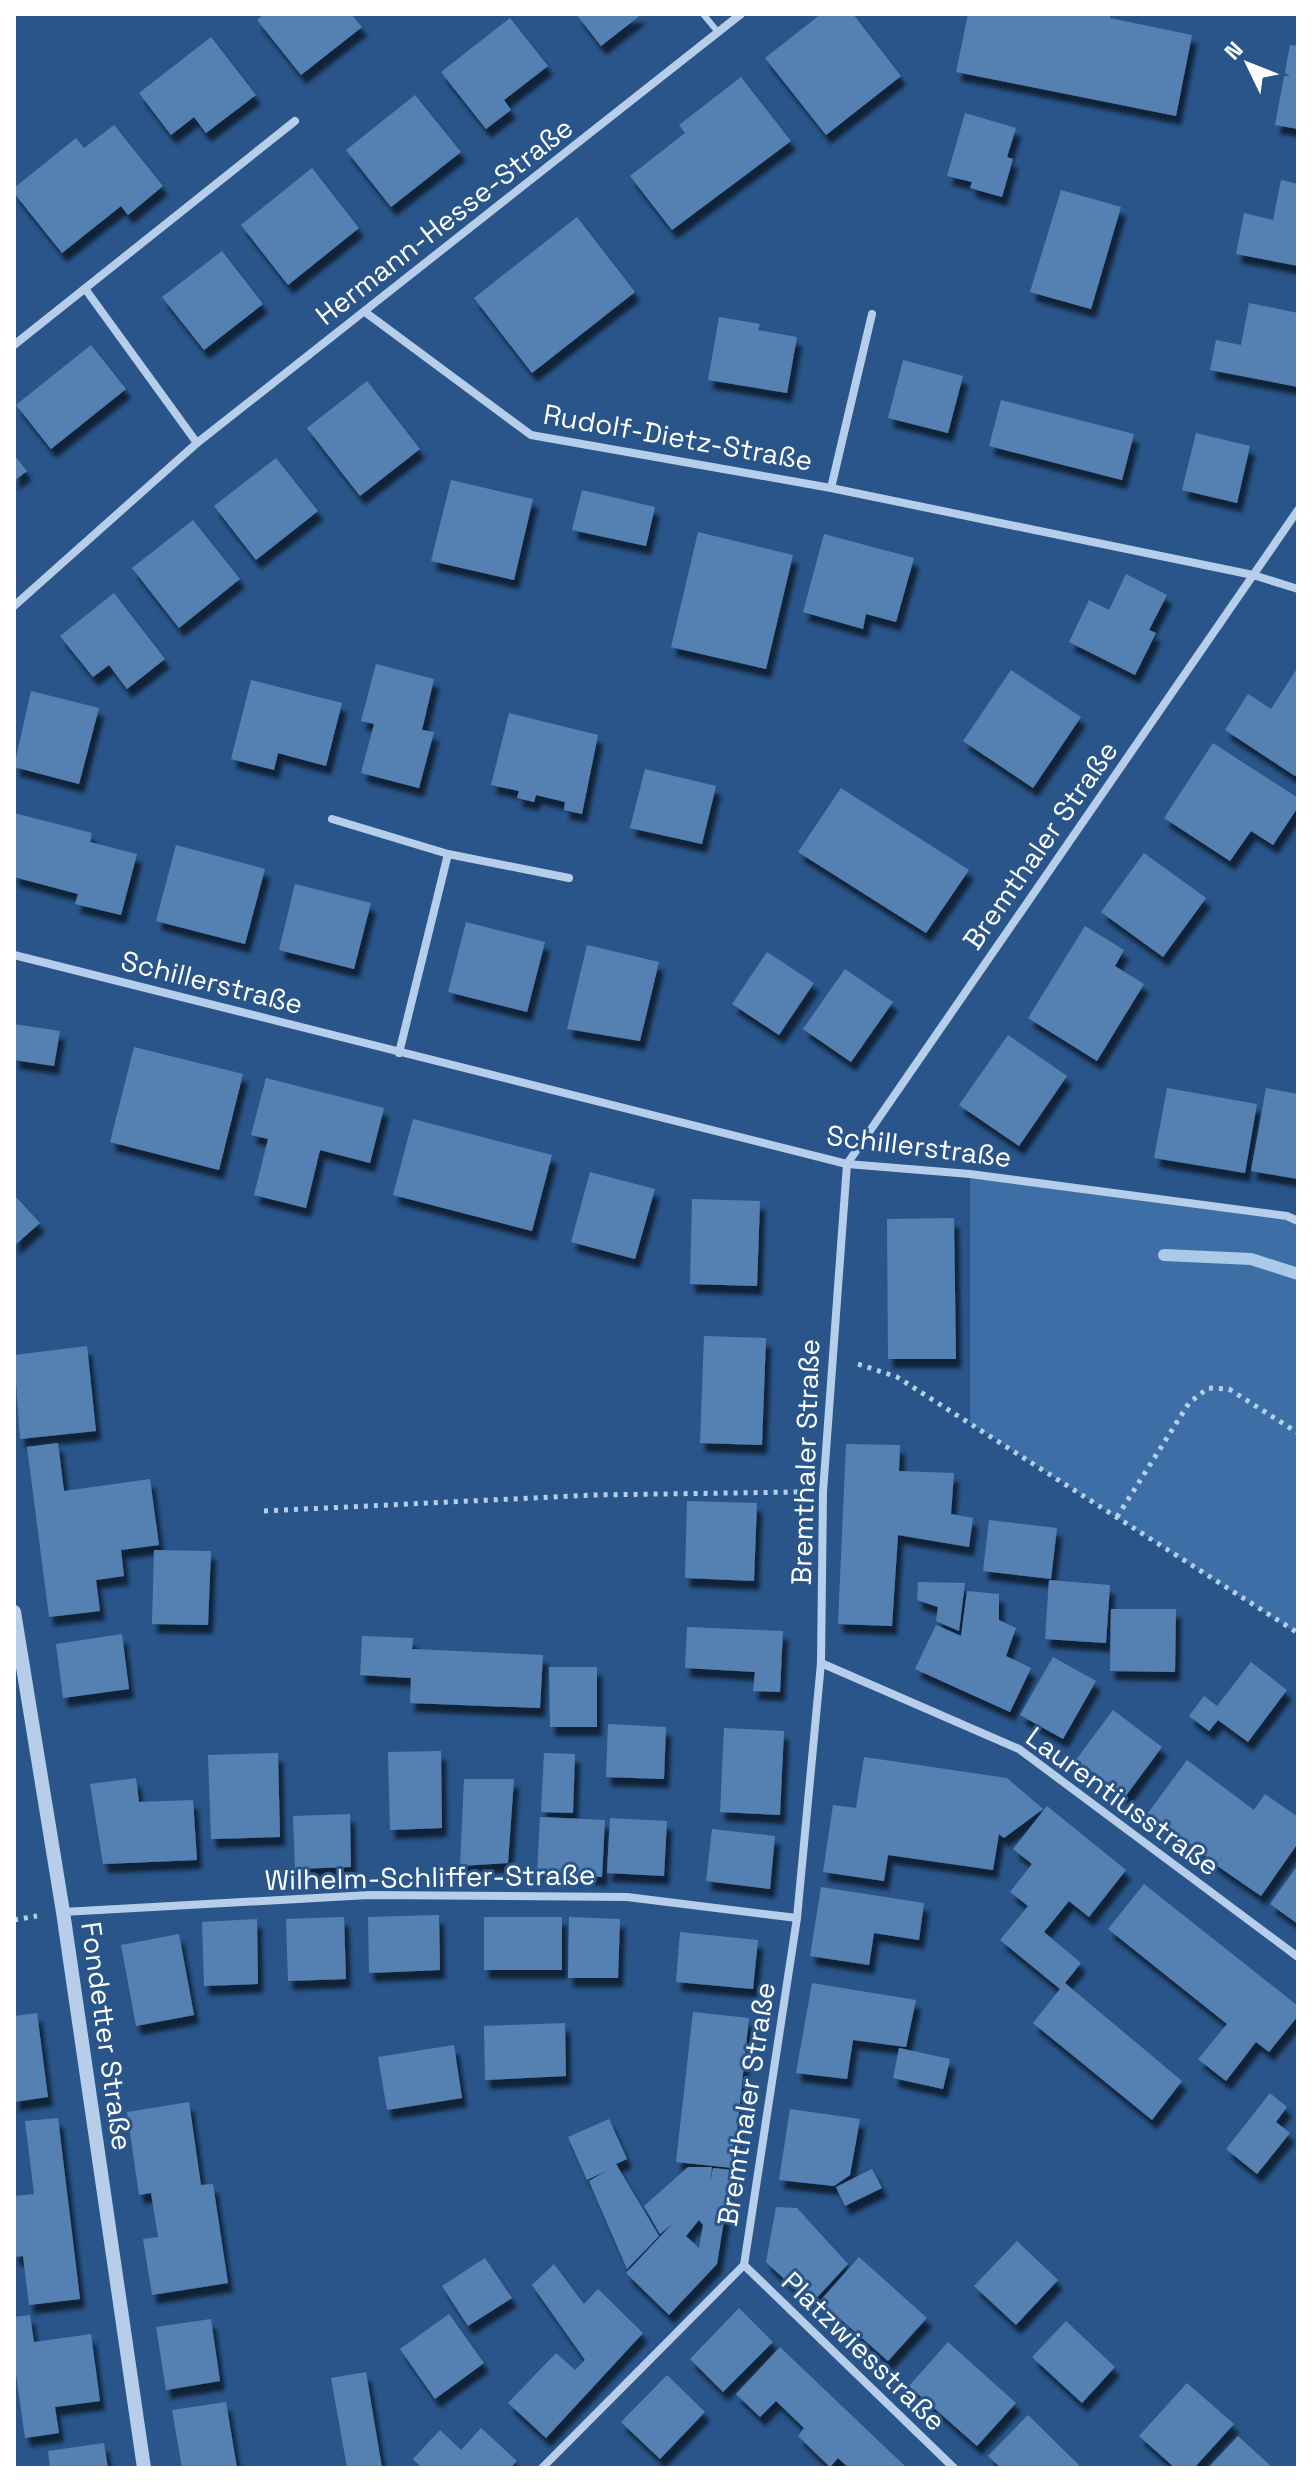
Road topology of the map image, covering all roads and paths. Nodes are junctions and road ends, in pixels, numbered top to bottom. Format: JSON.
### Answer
{"nodes":[{"id":1,"x":703,"y":14,"type":"edge"},
{"id":2,"x":741,"y":14,"type":"edge"},
{"id":3,"x":718,"y":32,"type":"junction"},
{"id":4,"x":295,"y":121,"type":"dead end"},
{"id":5,"x":86,"y":290,"type":"junction"},
{"id":6,"x":365,"y":312,"type":"junction"},
{"id":7,"x":872,"y":314,"type":"dead end"},
{"id":8,"x":14,"y":345,"type":"edge"},
{"id":9,"x":197,"y":443,"type":"junction"},
{"id":10,"x":831,"y":488,"type":"junction"},
{"id":11,"x":1298,"y":510,"type":"edge"},
{"id":12,"x":1253,"y":575,"type":"junction"},
{"id":13,"x":1298,"y":589,"type":"edge"},
{"id":14,"x":14,"y":606,"type":"edge"},
{"id":15,"x":332,"y":819,"type":"dead end"},
{"id":16,"x":448,"y":854,"type":"junction"},
{"id":17,"x":569,"y":878,"type":"dead end"},
{"id":18,"x":14,"y":955,"type":"edge"},
{"id":19,"x":399,"y":1053,"type":"junction"},
{"id":20,"x":847,"y":1164,"type":"junction"},
{"id":21,"x":1298,"y":1221,"type":"edge"},
{"id":22,"x":830,"y":1354,"type":"junction"},
{"id":23,"x":1298,"y":1433,"type":"edge"},
{"id":24,"x":823,"y":1492,"type":"junction"},
{"id":25,"x":264,"y":1511,"type":"dead end"},
{"id":26,"x":1117,"y":1517,"type":"junction"},
{"id":27,"x":14,"y":1612,"type":"edge"},
{"id":28,"x":1298,"y":1633,"type":"edge"},
{"id":29,"x":821,"y":1663,"type":"junction"},
{"id":30,"x":63,"y":1912,"type":"junction"},
{"id":31,"x":797,"y":1918,"type":"junction"},
{"id":32,"x":1298,"y":1957,"type":"edge"},
{"id":33,"x":744,"y":2265,"type":"junction"},
{"id":34,"x":144,"y":2468,"type":"edge"},
{"id":35,"x":542,"y":2468,"type":"edge"},
{"id":36,"x":954,"y":2468,"type":"edge"}],
"edges":[{"from":1,"to":3,"type":"lane"},
{"from":2,"to":3,"type":"street","name":"Hermann-Hesse-Straße"},
{"from":3,"to":6,"type":"street","name":"Hermann-Hesse-Straße"},
{"from":4,"to":5,"type":"street"},
{"from":5,"to":8,"type":"street"},
{"from":5,"to":9,"type":"street"},
{"from":6,"to":9,"type":"street","name":"Hermann-Hesse-Straße"},
{"from":6,"to":10,"type":"street","name":"Rudolf-Dietz-Straße"},
{"from":7,"to":10,"type":"street","name":"Rudolf-Dietz-Straße"},
{"from":9,"to":14,"type":"street","name":"Hermann-Hesse-Straße"},
{"from":10,"to":12,"type":"street","name":"Rudolf-Dietz-Straße"},
{"from":11,"to":12,"type":"street","name":"Bremthaler Straße"},
{"from":12,"to":13,"type":"street","name":"Rudolf-Dietz-Straße"},
{"from":12,"to":20,"type":"street","name":"Bremthaler Straße"},
{"from":15,"to":16,"type":"street"},
{"from":16,"to":17,"type":"street"},
{"from":16,"to":19,"type":"street"},
{"from":18,"to":19,"type":"street","name":"Schillerstraße"},
{"from":19,"to":20,"type":"street","name":"Schillerstraße"},
{"from":20,"to":21,"type":"street","name":"Schillerstraße"},
{"from":20,"to":22,"type":"street","name":"Bremthaler Straße"},
{"from":22,"to":24,"type":"street","name":"Bremthaler Straße"},
{"from":22,"to":26,"type":"path"},
{"from":23,"to":26,"type":"path"},
{"from":24,"to":25,"type":"path"},
{"from":24,"to":29,"type":"street","name":"Bremthaler Straße"},
{"from":26,"to":28,"type":"path"},
{"from":27,"to":30,"type":"street","name":"Fondetter Straße"},
{"from":29,"to":31,"type":"street","name":"Bremthaler Straße"},
{"from":29,"to":32,"type":"street","name":"Laurentiusstraße"},
{"from":30,"to":31,"type":"street","name":"Wilhelm-Schliffer-Straße"},
{"from":30,"to":34,"type":"street","name":"Fondetter Straße"},
{"from":31,"to":33,"type":"street","name":"Bremthaler Straße"},
{"from":33,"to":35,"type":"street","name":"Bremthaler Straße"},
{"from":33,"to":36,"type":"street","name":"Platzwiesstraße"}]}
